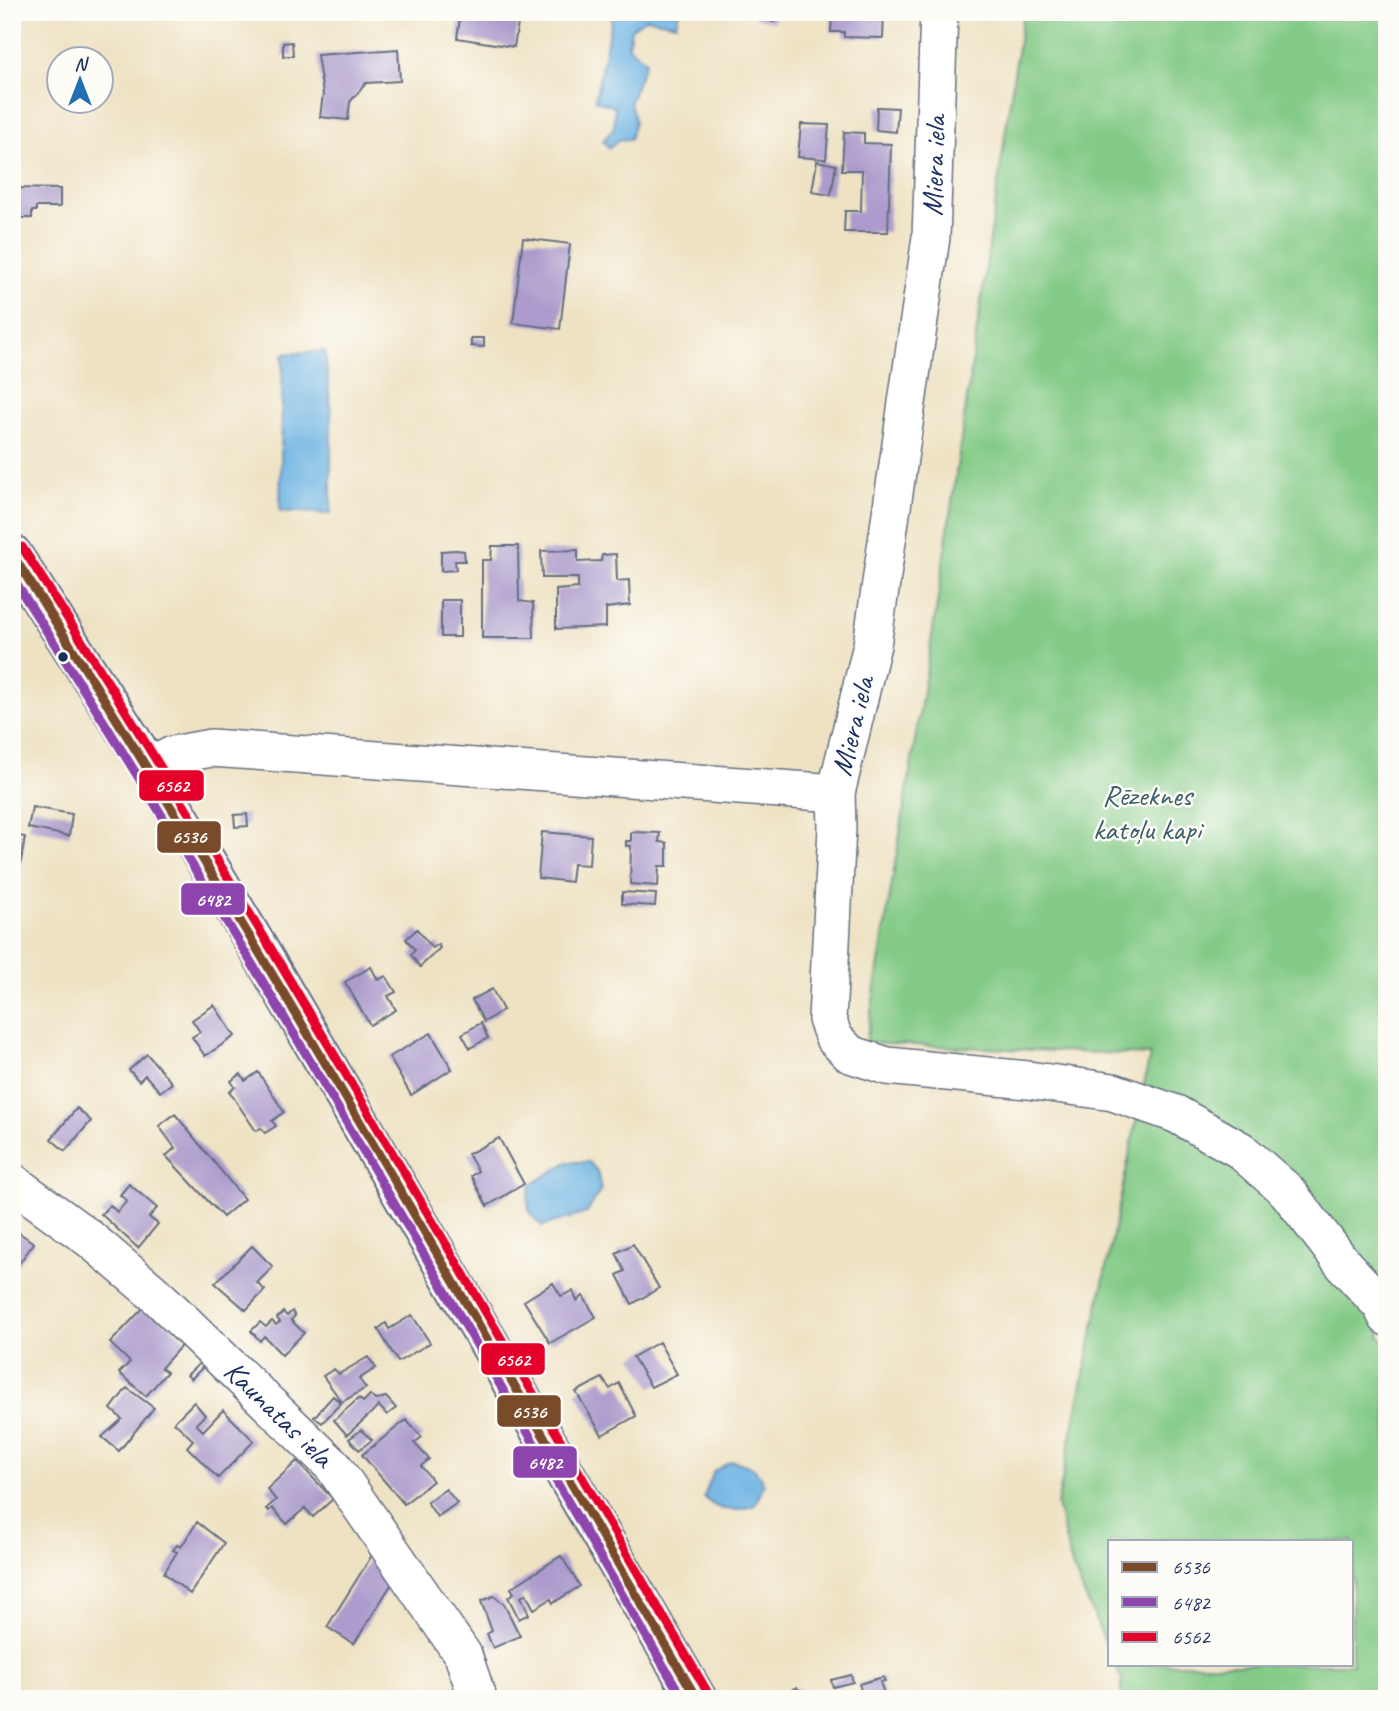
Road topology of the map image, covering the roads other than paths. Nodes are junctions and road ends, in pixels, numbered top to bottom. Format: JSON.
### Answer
{"nodes":[{"id":1,"x":939,"y":12,"type":"edge"},
{"id":2,"x":14,"y":559,"type":"edge"},
{"id":3,"x":149,"y":767,"type":"junction"},
{"id":4,"x":836,"y":793,"type":"junction"},
{"id":5,"x":12,"y":1182,"type":"edge"},
{"id":6,"x":1385,"y":1307,"type":"edge"},
{"id":7,"x":478,"y":1699,"type":"edge"},
{"id":8,"x":697,"y":1699,"type":"edge"}],
"edges":[{"from":1,"to":4,"type":"street","name":"Miera iela"},
{"from":2,"to":3,"type":"main road"},
{"from":3,"to":4,"type":"street","name":"Miera iela"},
{"from":3,"to":8,"type":"main road"},
{"from":4,"to":6,"type":"street"},
{"from":5,"to":7,"type":"street","name":"Kaunatas iela"}]}
